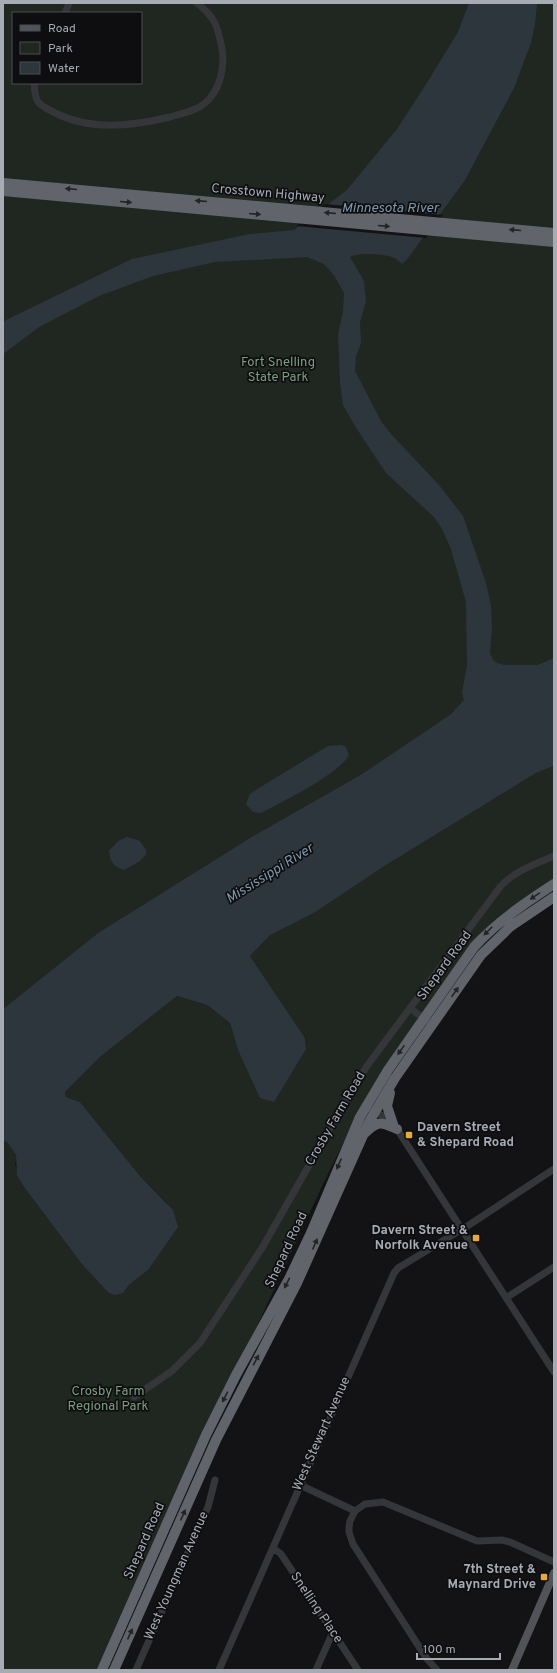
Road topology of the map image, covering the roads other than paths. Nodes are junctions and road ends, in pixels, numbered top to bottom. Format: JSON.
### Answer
{"nodes":[{"id":1,"x":196,"y":3,"type":"edge"},
{"id":2,"x":34,"y":84,"type":"edge"},
{"id":3,"x":3,"y":183,"type":"edge"},
{"id":4,"x":3,"y":191,"type":"edge"},
{"id":5,"x":554,"y":233,"type":"edge"},
{"id":6,"x":554,"y":242,"type":"edge"},
{"id":7,"x":554,"y":856,"type":"edge"},
{"id":8,"x":554,"y":884,"type":"edge"},
{"id":9,"x":554,"y":897,"type":"edge"},
{"id":10,"x":410,"y":1008,"type":"junction"},
{"id":11,"x":424,"y":1018,"type":"junction"},
{"id":12,"x":433,"y":1024,"type":"junction"},
{"id":13,"x":395,"y":1078,"type":"junction"},
{"id":14,"x":365,"y":1106,"type":"junction"},
{"id":15,"x":375,"y":1112,"type":"junction"},
{"id":16,"x":395,"y":1126,"type":"junction"},
{"id":17,"x":362,"y":1136,"type":"junction"},
{"id":18,"x":554,"y":1169,"type":"edge"},
{"id":19,"x":462,"y":1229,"type":"junction"},
{"id":20,"x":554,"y":1267,"type":"edge"},
{"id":21,"x":506,"y":1298,"type":"junction"},
{"id":22,"x":553,"y":1368,"type":"edge"},
{"id":23,"x":134,"y":1397,"type":"dead end"},
{"id":24,"x":216,"y":1480,"type":"dead end"},
{"id":25,"x":300,"y":1485,"type":"junction"},
{"id":26,"x":355,"y":1511,"type":"junction"},
{"id":27,"x":273,"y":1548,"type":"junction"},
{"id":28,"x":554,"y":1562,"type":"edge"},
{"id":29,"x":554,"y":1573,"type":"edge"},
{"id":30,"x":333,"y":1632,"type":"junction"},
{"id":31,"x":103,"y":1670,"type":"edge"},
{"id":32,"x":114,"y":1670,"type":"edge"},
{"id":33,"x":136,"y":1670,"type":"edge"},
{"id":34,"x":219,"y":1670,"type":"edge"},
{"id":35,"x":316,"y":1670,"type":"edge"},
{"id":36,"x":358,"y":1670,"type":"edge"},
{"id":37,"x":437,"y":1670,"type":"edge"},
{"id":38,"x":512,"y":1670,"type":"edge"}],
"edges":[{"from":1,"to":2,"type":"street"},
{"from":5,"to":3,"type":"highway","name":"Crosstown Highway","one_way":true},
{"from":4,"to":6,"type":"highway","one_way":true},
{"from":7,"to":10,"type":"street","name":"Crosby Farm Road"},
{"from":8,"to":11,"type":"highway","name":"Shepard Road","one_way":true},
{"from":12,"to":9,"type":"highway","name":"Shepard Road","one_way":true},
{"from":10,"to":11,"type":"street"},
{"from":10,"to":23,"type":"street","name":"Crosby Farm Road"},
{"from":11,"to":12,"type":"street"},
{"from":11,"to":14,"type":"highway","name":"Shepard Road","one_way":true},
{"from":12,"to":13,"type":"highway","name":"Shepard Road"},
{"from":13,"to":15,"type":"highway","name":"Shepard Road"},
{"from":13,"to":16,"type":"highway"},
{"from":14,"to":15,"type":"street"},
{"from":14,"to":31,"type":"highway","name":"Shepard Road","one_way":true},
{"from":15,"to":16,"type":"street"},
{"from":15,"to":17,"type":"highway","name":"Shepard Road"},
{"from":16,"to":17,"type":"highway"},
{"from":16,"to":19,"type":"street"},
{"from":32,"to":17,"type":"highway","name":"Shepard Road","one_way":true},
{"from":18,"to":19,"type":"street","name":"West Stewart Avenue"},
{"from":19,"to":21,"type":"street"},
{"from":19,"to":25,"type":"street","name":"West Stewart Avenue"},
{"from":20,"to":21,"type":"street"},
{"from":21,"to":22,"type":"street"},
{"from":24,"to":33,"type":"street","name":"West Youngman Avenue"},
{"from":25,"to":26,"type":"street"},
{"from":25,"to":27,"type":"street","name":"West Stewart Avenue"},
{"from":26,"to":28,"type":"street"},
{"from":26,"to":37,"type":"street"},
{"from":27,"to":30,"type":"street","name":"Snelling Place"},
{"from":27,"to":34,"type":"street","name":"West Stewart Avenue"},
{"from":29,"to":38,"type":"main road"},
{"from":30,"to":35,"type":"street"},
{"from":30,"to":36,"type":"street","name":"Snelling Place"}]}
